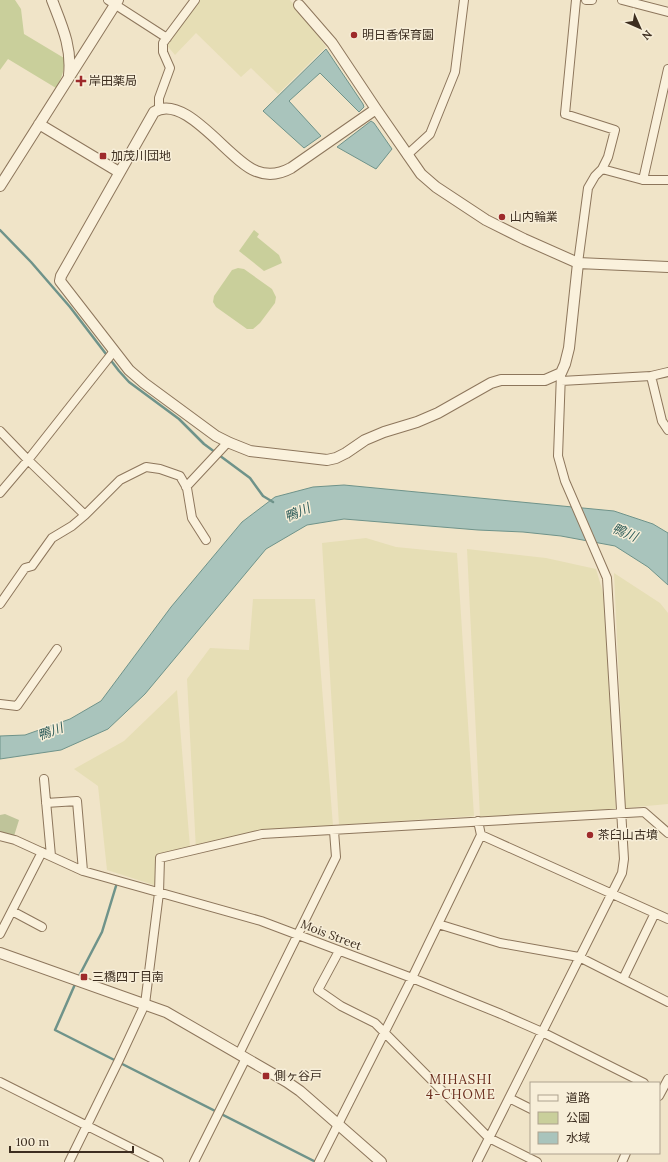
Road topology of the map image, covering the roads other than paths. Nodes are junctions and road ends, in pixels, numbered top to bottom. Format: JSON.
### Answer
{"nodes":[{"id":1,"x":52,"y":0,"type":"edge"},
{"id":2,"x":195,"y":0,"type":"edge"},
{"id":3,"x":464,"y":0,"type":"edge"},
{"id":4,"x":576,"y":0,"type":"edge"},
{"id":5,"x":586,"y":0,"type":"edge"},
{"id":6,"x":592,"y":0,"type":"edge"},
{"id":7,"x":622,"y":0,"type":"edge"},
{"id":8,"x":114,"y":2,"type":"edge"},
{"id":9,"x":297,"y":2,"type":"edge"},
{"id":10,"x":668,"y":12,"type":"edge"},
{"id":11,"x":167,"y":38,"type":"junction"},
{"id":12,"x":668,"y":69,"type":"edge"},
{"id":13,"x":69,"y":78,"type":"junction"},
{"id":14,"x":159,"y":109,"type":"junction"},
{"id":15,"x":376,"y":109,"type":"junction"},
{"id":16,"x":40,"y":124,"type":"junction"},
{"id":17,"x":407,"y":155,"type":"junction"},
{"id":18,"x":602,"y":170,"type":"junction"},
{"id":19,"x":118,"y":172,"type":"junction"},
{"id":20,"x":643,"y":180,"type":"junction"},
{"id":21,"x":668,"y":180,"type":"edge"},
{"id":22,"x":0,"y":186,"type":"edge"},
{"id":23,"x":578,"y":263,"type":"junction"},
{"id":24,"x":668,"y":267,"type":"edge"},
{"id":25,"x":114,"y":351,"type":"junction"},
{"id":26,"x":668,"y":372,"type":"edge"},
{"id":27,"x":651,"y":376,"type":"junction"},
{"id":28,"x":561,"y":377,"type":"junction"},
{"id":29,"x":668,"y":430,"type":"edge"},
{"id":30,"x":0,"y":431,"type":"edge"},
{"id":31,"x":228,"y":442,"type":"junction"},
{"id":32,"x":28,"y":460,"type":"junction"},
{"id":33,"x":186,"y":487,"type":"junction"},
{"id":34,"x":0,"y":493,"type":"edge"},
{"id":35,"x":85,"y":515,"type":"junction"},
{"id":36,"x":206,"y":540,"type":"dead end"},
{"id":37,"x":0,"y":604,"type":"edge"},
{"id":38,"x":57,"y":649,"type":"dead end"},
{"id":39,"x":0,"y":704,"type":"edge"},
{"id":40,"x":44,"y":779,"type":"dead end"},
{"id":41,"x":46,"y":803,"type":"junction"},
{"id":42,"x":622,"y":814,"type":"junction"},
{"id":43,"x":478,"y":822,"type":"junction"},
{"id":44,"x":334,"y":830,"type":"junction"},
{"id":45,"x":668,"y":833,"type":"edge"},
{"id":46,"x":481,"y":835,"type":"junction"},
{"id":47,"x":0,"y":836,"type":"edge"},
{"id":48,"x":42,"y":852,"type":"junction"},
{"id":49,"x":51,"y":856,"type":"junction"},
{"id":50,"x":83,"y":871,"type":"junction"},
{"id":51,"x":159,"y":893,"type":"junction"},
{"id":52,"x":612,"y":894,"type":"junction"},
{"id":53,"x":12,"y":911,"type":"junction"},
{"id":54,"x":655,"y":913,"type":"junction"},
{"id":55,"x":668,"y":919,"type":"edge"},
{"id":56,"x":438,"y":924,"type":"junction"},
{"id":57,"x":42,"y":927,"type":"dead end"},
{"id":58,"x":0,"y":934,"type":"edge"},
{"id":59,"x":298,"y":935,"type":"junction"},
{"id":60,"x":339,"y":951,"type":"junction"},
{"id":61,"x":0,"y":953,"type":"edge"},
{"id":62,"x":579,"y":957,"type":"junction"},
{"id":63,"x":412,"y":978,"type":"junction"},
{"id":64,"x":623,"y":979,"type":"junction"},
{"id":65,"x":668,"y":1002,"type":"edge"},
{"id":66,"x":145,"y":1004,"type":"junction"},
{"id":67,"x":542,"y":1032,"type":"junction"},
{"id":68,"x":384,"y":1033,"type":"junction"},
{"id":69,"x":243,"y":1056,"type":"junction"},
{"id":70,"x":668,"y":1079,"type":"edge"},
{"id":71,"x":0,"y":1082,"type":"edge"},
{"id":72,"x":642,"y":1082,"type":"edge"},
{"id":73,"x":662,"y":1093,"type":"edge"},
{"id":74,"x":509,"y":1098,"type":"junction"},
{"id":75,"x":530,"y":1108,"type":"edge"},
{"id":76,"x":87,"y":1125,"type":"junction"},
{"id":77,"x":338,"y":1125,"type":"junction"},
{"id":78,"x":489,"y":1138,"type":"junction"},
{"id":79,"x":69,"y":1162,"type":"edge"},
{"id":80,"x":159,"y":1162,"type":"edge"},
{"id":81,"x":194,"y":1162,"type":"edge"},
{"id":82,"x":319,"y":1162,"type":"edge"},
{"id":83,"x":381,"y":1162,"type":"edge"},
{"id":84,"x":477,"y":1162,"type":"edge"},
{"id":85,"x":537,"y":1162,"type":"edge"}],
"edges":[{"from":1,"to":13,"type":"street"},
{"from":2,"to":11,"type":"street"},
{"from":3,"to":17,"type":"street"},
{"from":4,"to":18,"type":"street"},
{"from":5,"to":6,"type":"street"},
{"from":7,"to":10,"type":"street"},
{"from":8,"to":11,"type":"street"},
{"from":8,"to":13,"type":"street"},
{"from":9,"to":15,"type":"street"},
{"from":11,"to":14,"type":"street"},
{"from":12,"to":20,"type":"street"},
{"from":13,"to":16,"type":"street"},
{"from":14,"to":15,"type":"street"},
{"from":14,"to":19,"type":"street"},
{"from":15,"to":17,"type":"street"},
{"from":16,"to":19,"type":"street"},
{"from":16,"to":22,"type":"street"},
{"from":17,"to":23,"type":"street"},
{"from":18,"to":20,"type":"street"},
{"from":18,"to":23,"type":"street"},
{"from":19,"to":25,"type":"street"},
{"from":20,"to":21,"type":"street"},
{"from":23,"to":24,"type":"street"},
{"from":23,"to":28,"type":"street"},
{"from":25,"to":31,"type":"street"},
{"from":25,"to":32,"type":"street"},
{"from":26,"to":27,"type":"street"},
{"from":27,"to":28,"type":"street"},
{"from":27,"to":29,"type":"street"},
{"from":28,"to":31,"type":"street"},
{"from":28,"to":42,"type":"street"},
{"from":30,"to":32,"type":"street"},
{"from":31,"to":33,"type":"street"},
{"from":32,"to":34,"type":"street"},
{"from":32,"to":35,"type":"street"},
{"from":33,"to":35,"type":"street"},
{"from":33,"to":36,"type":"street"},
{"from":35,"to":37,"type":"street"},
{"from":38,"to":39,"type":"street"},
{"from":40,"to":41,"type":"street"},
{"from":41,"to":49,"type":"street"},
{"from":41,"to":50,"type":"street"},
{"from":42,"to":43,"type":"street"},
{"from":42,"to":45,"type":"street"},
{"from":42,"to":52,"type":"street"},
{"from":43,"to":44,"type":"street"},
{"from":43,"to":46,"type":"street"},
{"from":44,"to":51,"type":"street"},
{"from":44,"to":59,"type":"street"},
{"from":46,"to":52,"type":"street"},
{"from":46,"to":56,"type":"street"},
{"from":47,"to":48,"type":"street","name":"Mois Street"},
{"from":48,"to":49,"type":"street","name":"Mois Street"},
{"from":48,"to":53,"type":"street"},
{"from":49,"to":50,"type":"street","name":"Mois Street"},
{"from":50,"to":51,"type":"street","name":"Mois Street"},
{"from":51,"to":59,"type":"street","name":"Mois Street"},
{"from":51,"to":66,"type":"street"},
{"from":52,"to":54,"type":"street"},
{"from":52,"to":62,"type":"street"},
{"from":53,"to":57,"type":"street"},
{"from":53,"to":58,"type":"street"},
{"from":54,"to":55,"type":"street"},
{"from":54,"to":64,"type":"street"},
{"from":56,"to":62,"type":"street"},
{"from":56,"to":63,"type":"street"},
{"from":59,"to":60,"type":"street","name":"Mois Street"},
{"from":59,"to":69,"type":"street"},
{"from":60,"to":63,"type":"street","name":"Mois Street"},
{"from":60,"to":68,"type":"street"},
{"from":61,"to":66,"type":"street"},
{"from":62,"to":64,"type":"street"},
{"from":62,"to":67,"type":"street"},
{"from":63,"to":67,"type":"street","name":"Mois Street"},
{"from":63,"to":68,"type":"street"},
{"from":64,"to":65,"type":"street"},
{"from":66,"to":69,"type":"street"},
{"from":66,"to":76,"type":"street"},
{"from":67,"to":72,"type":"street","name":"Mois Street"},
{"from":67,"to":74,"type":"street"},
{"from":68,"to":77,"type":"street"},
{"from":68,"to":78,"type":"street"},
{"from":69,"to":77,"type":"street"},
{"from":69,"to":81,"type":"street"},
{"from":70,"to":73,"type":"street"},
{"from":71,"to":76,"type":"street"},
{"from":74,"to":75,"type":"street"},
{"from":74,"to":78,"type":"street"},
{"from":76,"to":79,"type":"street"},
{"from":76,"to":80,"type":"street"},
{"from":77,"to":82,"type":"street"},
{"from":77,"to":83,"type":"street"},
{"from":78,"to":84,"type":"street"},
{"from":78,"to":85,"type":"street"}]}
